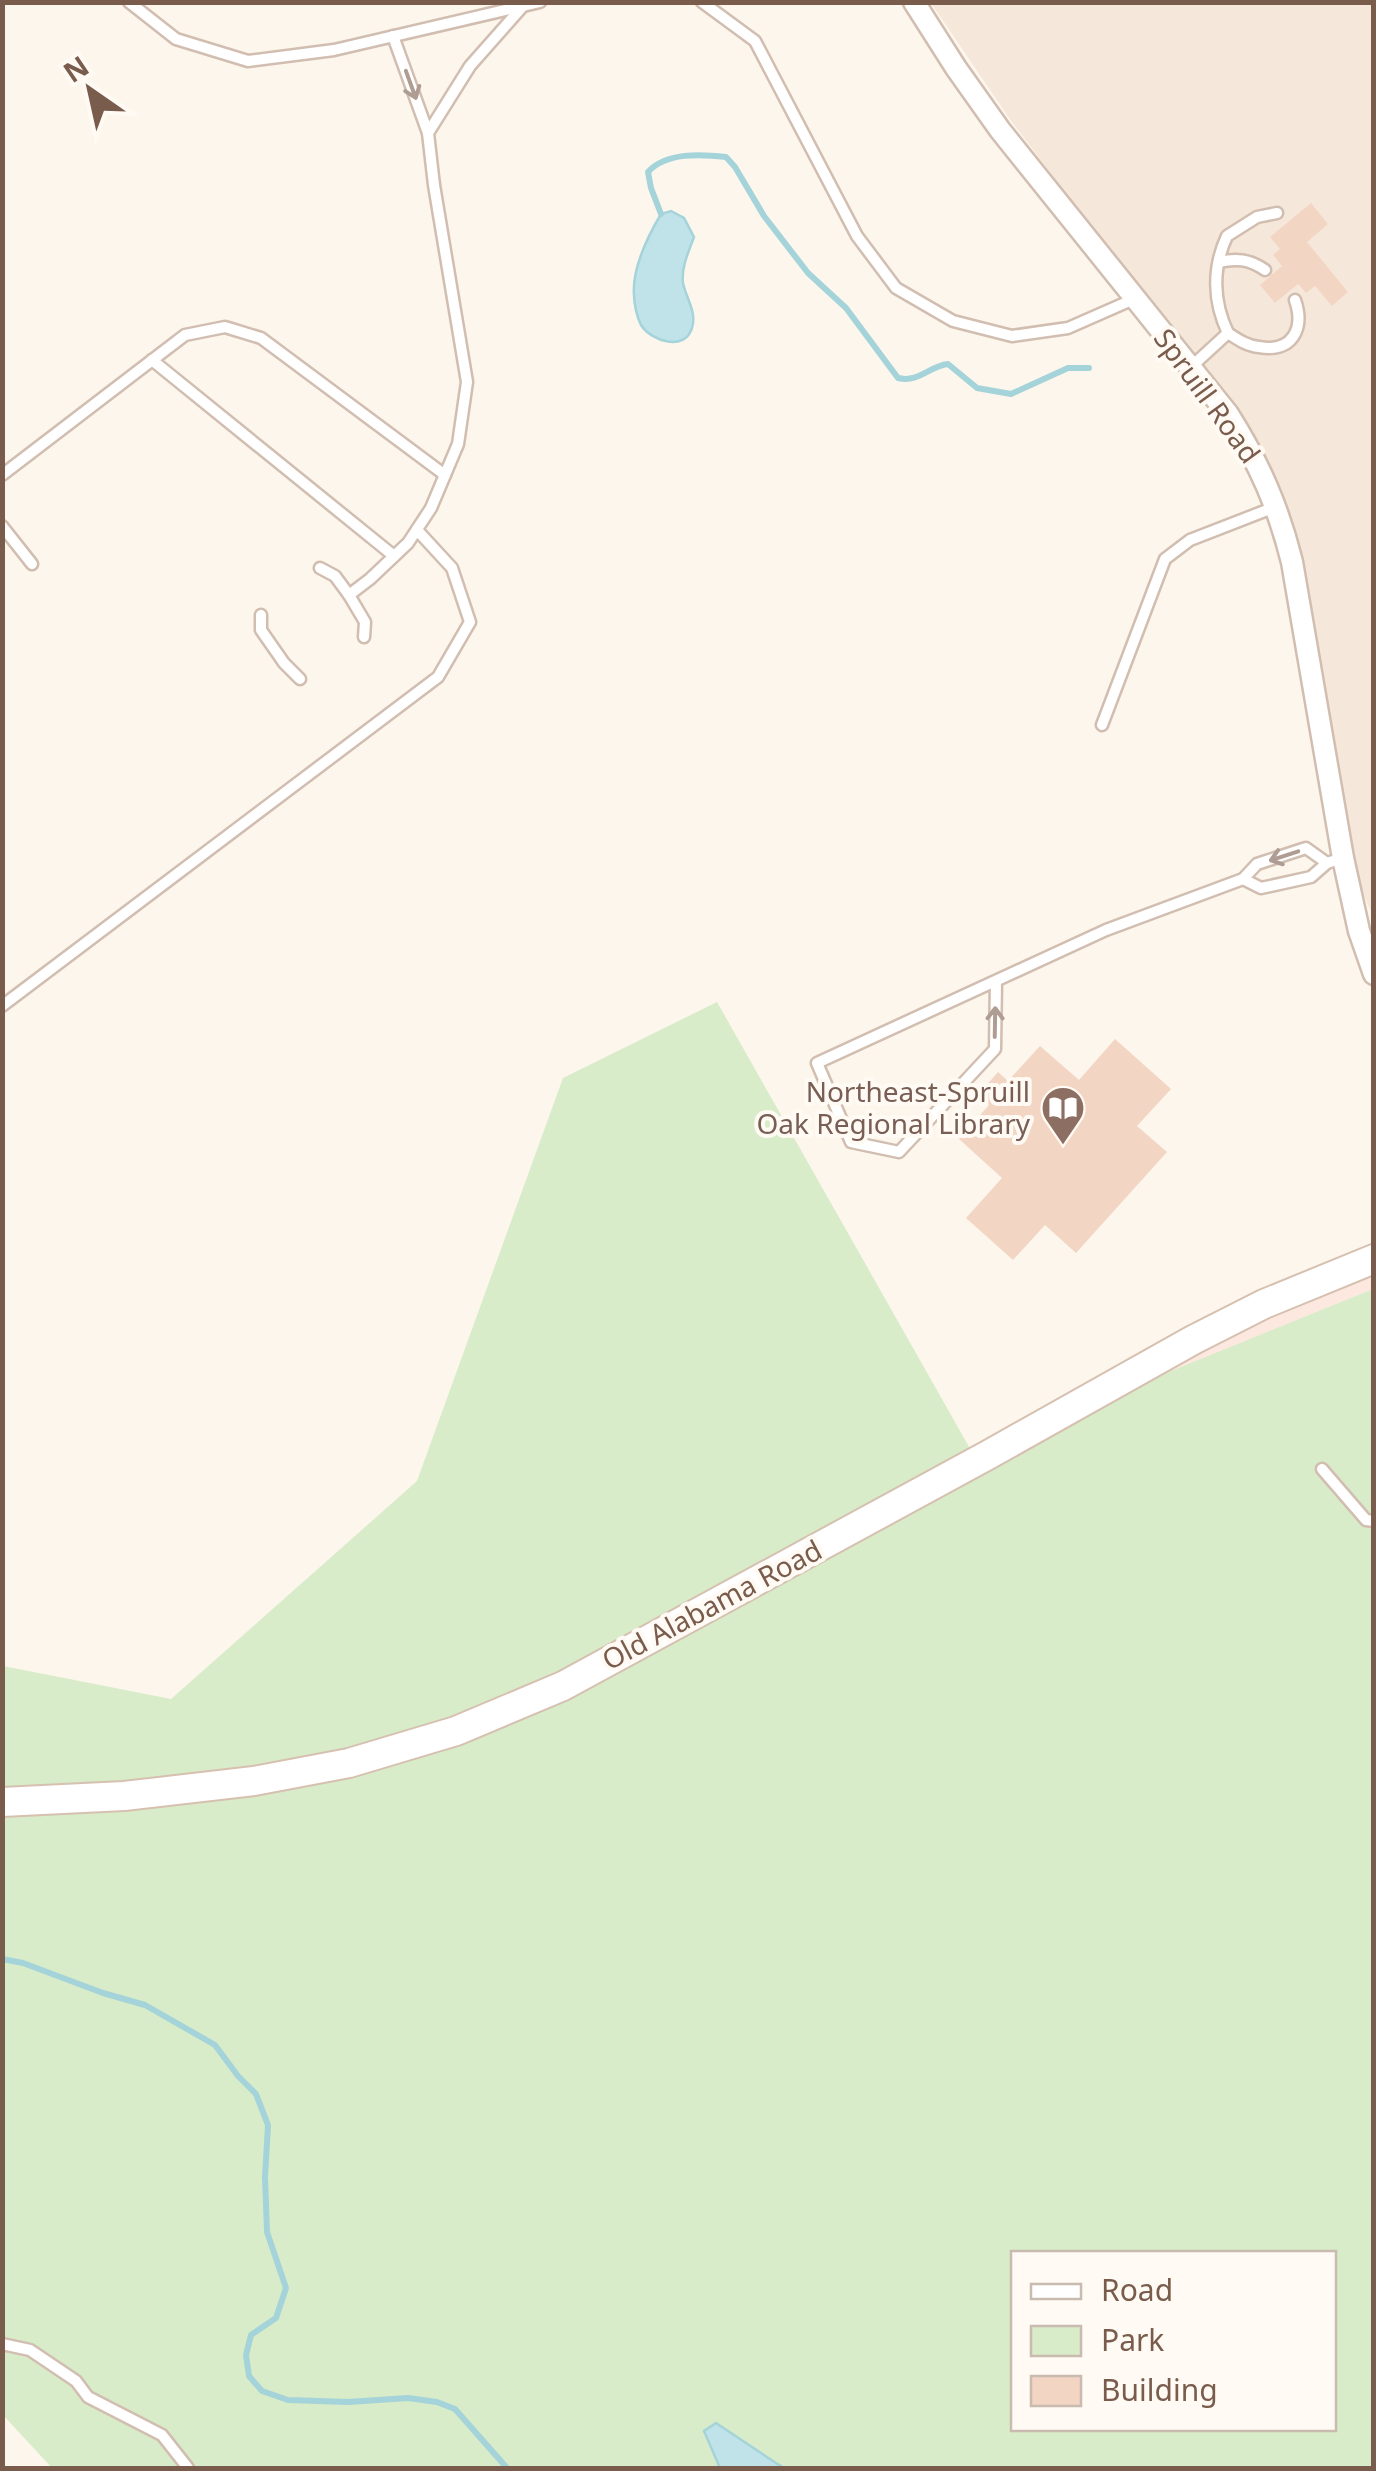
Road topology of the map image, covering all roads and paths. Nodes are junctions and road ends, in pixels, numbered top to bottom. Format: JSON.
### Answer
{"nodes":[{"id":1,"x":128,"y":2,"type":"edge"},
{"id":2,"x":540,"y":2,"type":"edge"},
{"id":3,"x":702,"y":2,"type":"edge"},
{"id":4,"x":914,"y":2,"type":"edge"},
{"id":5,"x":523,"y":6,"type":"junction"},
{"id":6,"x":394,"y":36,"type":"junction"},
{"id":7,"x":428,"y":133,"type":"junction"},
{"id":8,"x":1277,"y":213,"type":"dead end"},
{"id":9,"x":1219,"y":262,"type":"junction"},
{"id":10,"x":1265,"y":270,"type":"dead end"},
{"id":11,"x":1135,"y":298,"type":"junction"},
{"id":12,"x":1295,"y":300,"type":"dead end"},
{"id":13,"x":1228,"y":333,"type":"junction"},
{"id":14,"x":152,"y":360,"type":"junction"},
{"id":15,"x":1190,"y":368,"type":"junction"},
{"id":16,"x":2,"y":475,"type":"edge"},
{"id":17,"x":445,"y":475,"type":"junction"},
{"id":18,"x":1276,"y":507,"type":"junction"},
{"id":19,"x":2,"y":526,"type":"edge"},
{"id":20,"x":416,"y":530,"type":"junction"},
{"id":21,"x":394,"y":556,"type":"junction"},
{"id":22,"x":32,"y":564,"type":"dead end"},
{"id":23,"x":320,"y":568,"type":"dead end"},
{"id":24,"x":349,"y":595,"type":"junction"},
{"id":25,"x":262,"y":615,"type":"dead end"},
{"id":26,"x":364,"y":637,"type":"dead end"},
{"id":27,"x":300,"y":680,"type":"dead end"},
{"id":28,"x":1102,"y":725,"type":"dead end"},
{"id":29,"x":1335,"y":860,"type":"junction"},
{"id":30,"x":1243,"y":880,"type":"junction"},
{"id":31,"x":1374,"y":974,"type":"edge"},
{"id":32,"x":996,"y":981,"type":"junction"},
{"id":33,"x":2,"y":1006,"type":"edge"},
{"id":34,"x":1374,"y":1259,"type":"edge"},
{"id":35,"x":1322,"y":1469,"type":"dead end"},
{"id":36,"x":1374,"y":1521,"type":"edge"},
{"id":37,"x":2,"y":1802,"type":"edge"},
{"id":38,"x":2,"y":2344,"type":"edge"},
{"id":39,"x":188,"y":2468,"type":"edge"}],
"edges":[{"from":1,"to":6,"type":"lane"},
{"from":2,"to":5,"type":"lane"},
{"from":3,"to":11,"type":"lane"},
{"from":4,"to":11,"type":"street","name":"Spruill Road"},
{"from":5,"to":6,"type":"lane"},
{"from":5,"to":7,"type":"lane"},
{"from":6,"to":7,"type":"lane","one_way":true},
{"from":7,"to":17,"type":"lane"},
{"from":8,"to":9,"type":"lane"},
{"from":9,"to":10,"type":"lane"},
{"from":9,"to":13,"type":"lane"},
{"from":11,"to":15,"type":"street","name":"Spruill Road"},
{"from":12,"to":13,"type":"lane"},
{"from":13,"to":15,"type":"lane"},
{"from":14,"to":16,"type":"lane"},
{"from":14,"to":17,"type":"lane"},
{"from":14,"to":21,"type":"lane"},
{"from":15,"to":18,"type":"street","name":"Spruill Road"},
{"from":17,"to":20,"type":"lane"},
{"from":18,"to":28,"type":"lane"},
{"from":18,"to":29,"type":"street","name":"Spruill Road"},
{"from":19,"to":22,"type":"lane"},
{"from":20,"to":21,"type":"lane"},
{"from":20,"to":33,"type":"lane"},
{"from":21,"to":24,"type":"lane"},
{"from":23,"to":24,"type":"lane"},
{"from":24,"to":26,"type":"lane"},
{"from":25,"to":27,"type":"lane"},
{"from":29,"to":30,"type":"lane"},
{"from":29,"to":30,"type":"lane","one_way":true},
{"from":29,"to":31,"type":"street","name":"Spruill Road"},
{"from":30,"to":32,"type":"lane"},
{"from":32,"to":32,"type":"lane","one_way":true},
{"from":34,"to":37,"type":"main road","name":"Old Alabama Road"},
{"from":35,"to":36,"type":"lane"},
{"from":38,"to":39,"type":"lane"}]}
